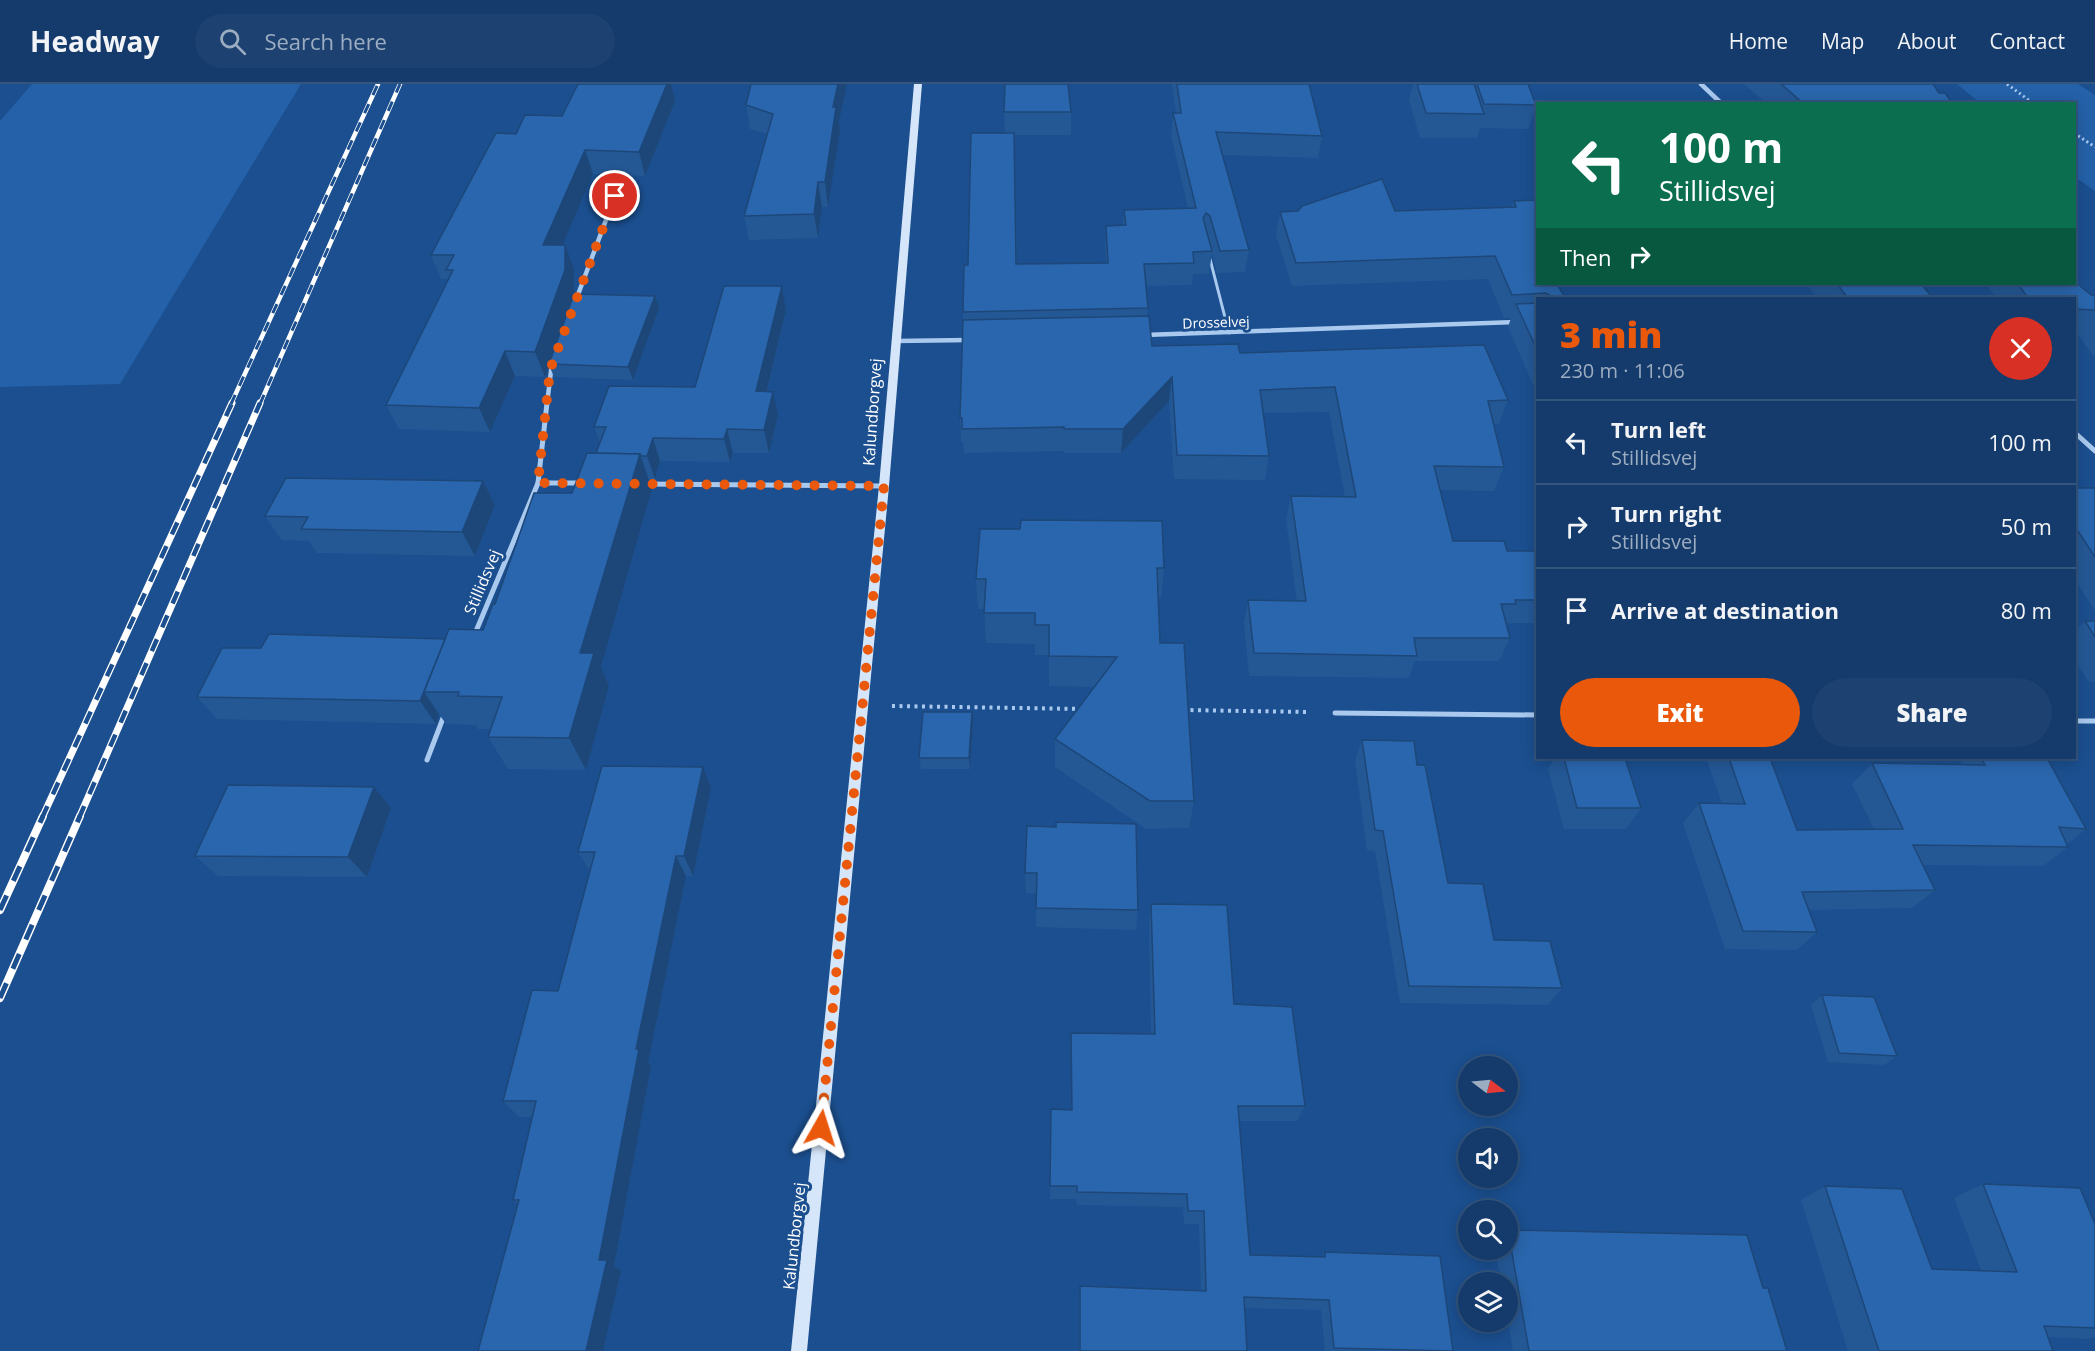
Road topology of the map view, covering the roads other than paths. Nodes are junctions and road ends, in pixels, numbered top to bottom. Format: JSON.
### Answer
{"nodes":[{"id":1,"x":918,"y":84,"type":"edge"},
{"id":2,"x":1701,"y":84,"type":"edge"},
{"id":3,"x":1720,"y":102,"type":"edge"},
{"id":4,"x":615,"y":196,"type":"dead end"},
{"id":5,"x":1207,"y":250,"type":"edge"},
{"id":6,"x":573,"y":309,"type":"edge"},
{"id":7,"x":1526,"y":321,"type":"edge"},
{"id":8,"x":1229,"y":333,"type":"junction"},
{"id":9,"x":1134,"y":336,"type":"edge"},
{"id":10,"x":971,"y":339,"type":"edge"},
{"id":11,"x":894,"y":341,"type":"junction"},
{"id":12,"x":554,"y":360,"type":"edge"},
{"id":13,"x":2076,"y":434,"type":"edge"},
{"id":14,"x":2095,"y":451,"type":"edge"},
{"id":15,"x":538,"y":483,"type":"junction"},
{"id":16,"x":596,"y":483,"type":"edge"},
{"id":17,"x":642,"y":484,"type":"edge"},
{"id":18,"x":884,"y":486,"type":"junction"},
{"id":19,"x":473,"y":640,"type":"edge"},
{"id":20,"x":448,"y":705,"type":"edge"},
{"id":21,"x":1335,"y":713,"type":"road end"},
{"id":22,"x":1536,"y":716,"type":"edge"},
{"id":23,"x":2076,"y":720,"type":"edge"},
{"id":24,"x":2095,"y":721,"type":"edge"},
{"id":25,"x":427,"y":760,"type":"dead end"},
{"id":26,"x":799,"y":1351,"type":"edge"}],
"edges":[{"from":1,"to":11,"type":"street","name":"Kalundborgvej"},
{"from":2,"to":3,"type":"street"},
{"from":4,"to":6,"type":"street"},
{"from":5,"to":8,"type":"lane"},
{"from":7,"to":8,"type":"street","name":"Drosselvej"},
{"from":8,"to":9,"type":"street","name":"Drosselvej"},
{"from":10,"to":11,"type":"street"},
{"from":11,"to":18,"type":"street","name":"Kalundborgvej"},
{"from":12,"to":15,"type":"street","name":"Stillidsvej"},
{"from":13,"to":14,"type":"street"},
{"from":15,"to":16,"type":"street"},
{"from":15,"to":19,"type":"street","name":"Stillidsvej"},
{"from":17,"to":18,"type":"street"},
{"from":18,"to":26,"type":"street","name":"Kalundborgvej"},
{"from":20,"to":25,"type":"street"},
{"from":21,"to":22,"type":"street"},
{"from":23,"to":24,"type":"street"}]}
